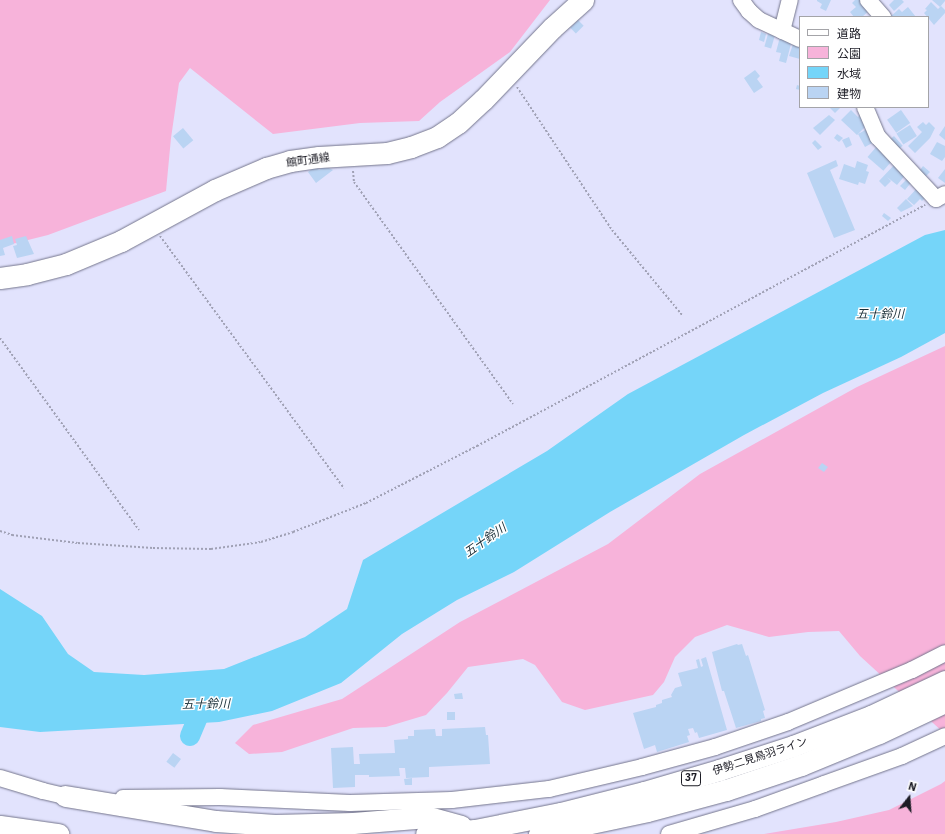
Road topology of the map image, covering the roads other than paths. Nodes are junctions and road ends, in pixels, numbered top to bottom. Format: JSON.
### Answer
{"nodes":[{"id":1,"x":583,"y":0,"type":"edge"},
{"id":2,"x":741,"y":0,"type":"edge"},
{"id":3,"x":790,"y":0,"type":"edge"},
{"id":4,"x":868,"y":0,"type":"edge"},
{"id":5,"x":881,"y":16,"type":"edge"},
{"id":6,"x":782,"y":31,"type":"junction"},
{"id":7,"x":799,"y":39,"type":"edge"},
{"id":8,"x":865,"y":108,"type":"edge"},
{"id":9,"x":941,"y":197,"type":"edge"},
{"id":10,"x":0,"y":278,"type":"edge"},
{"id":11,"x":945,"y":654,"type":"edge"},
{"id":12,"x":945,"y":681,"type":"edge"},
{"id":13,"x":945,"y":702,"type":"edge"},
{"id":14,"x":945,"y":736,"type":"edge"},
{"id":15,"x":0,"y":778,"type":"edge"},
{"id":16,"x":65,"y":796,"type":"junction"},
{"id":17,"x":0,"y":826,"type":"edge"},
{"id":18,"x":475,"y":830,"type":"junction"},
{"id":19,"x":545,"y":833,"type":"edge"},
{"id":20,"x":58,"y":834,"type":"edge"},
{"id":21,"x":426,"y":834,"type":"edge"},
{"id":22,"x":669,"y":834,"type":"edge"}],
"edges":[{"from":1,"to":10,"type":"main road","name":"館町通線"},
{"from":2,"to":6,"type":"street"},
{"from":3,"to":6,"type":"street"},
{"from":4,"to":5,"type":"street"},
{"from":6,"to":7,"type":"street"},
{"from":8,"to":9,"type":"street"},
{"from":11,"to":16,"type":"street"},
{"from":12,"to":18,"type":"main road","name":"伊勢二見鳥羽ライン","number":"37"},
{"from":13,"to":19,"type":"main road","name":"伊勢二見鳥羽ライン","number":"37"},
{"from":14,"to":22,"type":"street"},
{"from":15,"to":16,"type":"street"},
{"from":16,"to":18,"type":"main road"},
{"from":17,"to":20,"type":"main road"},
{"from":18,"to":21,"type":"main road","name":"伊勢二見鳥羽ライン","number":"37"}]}
